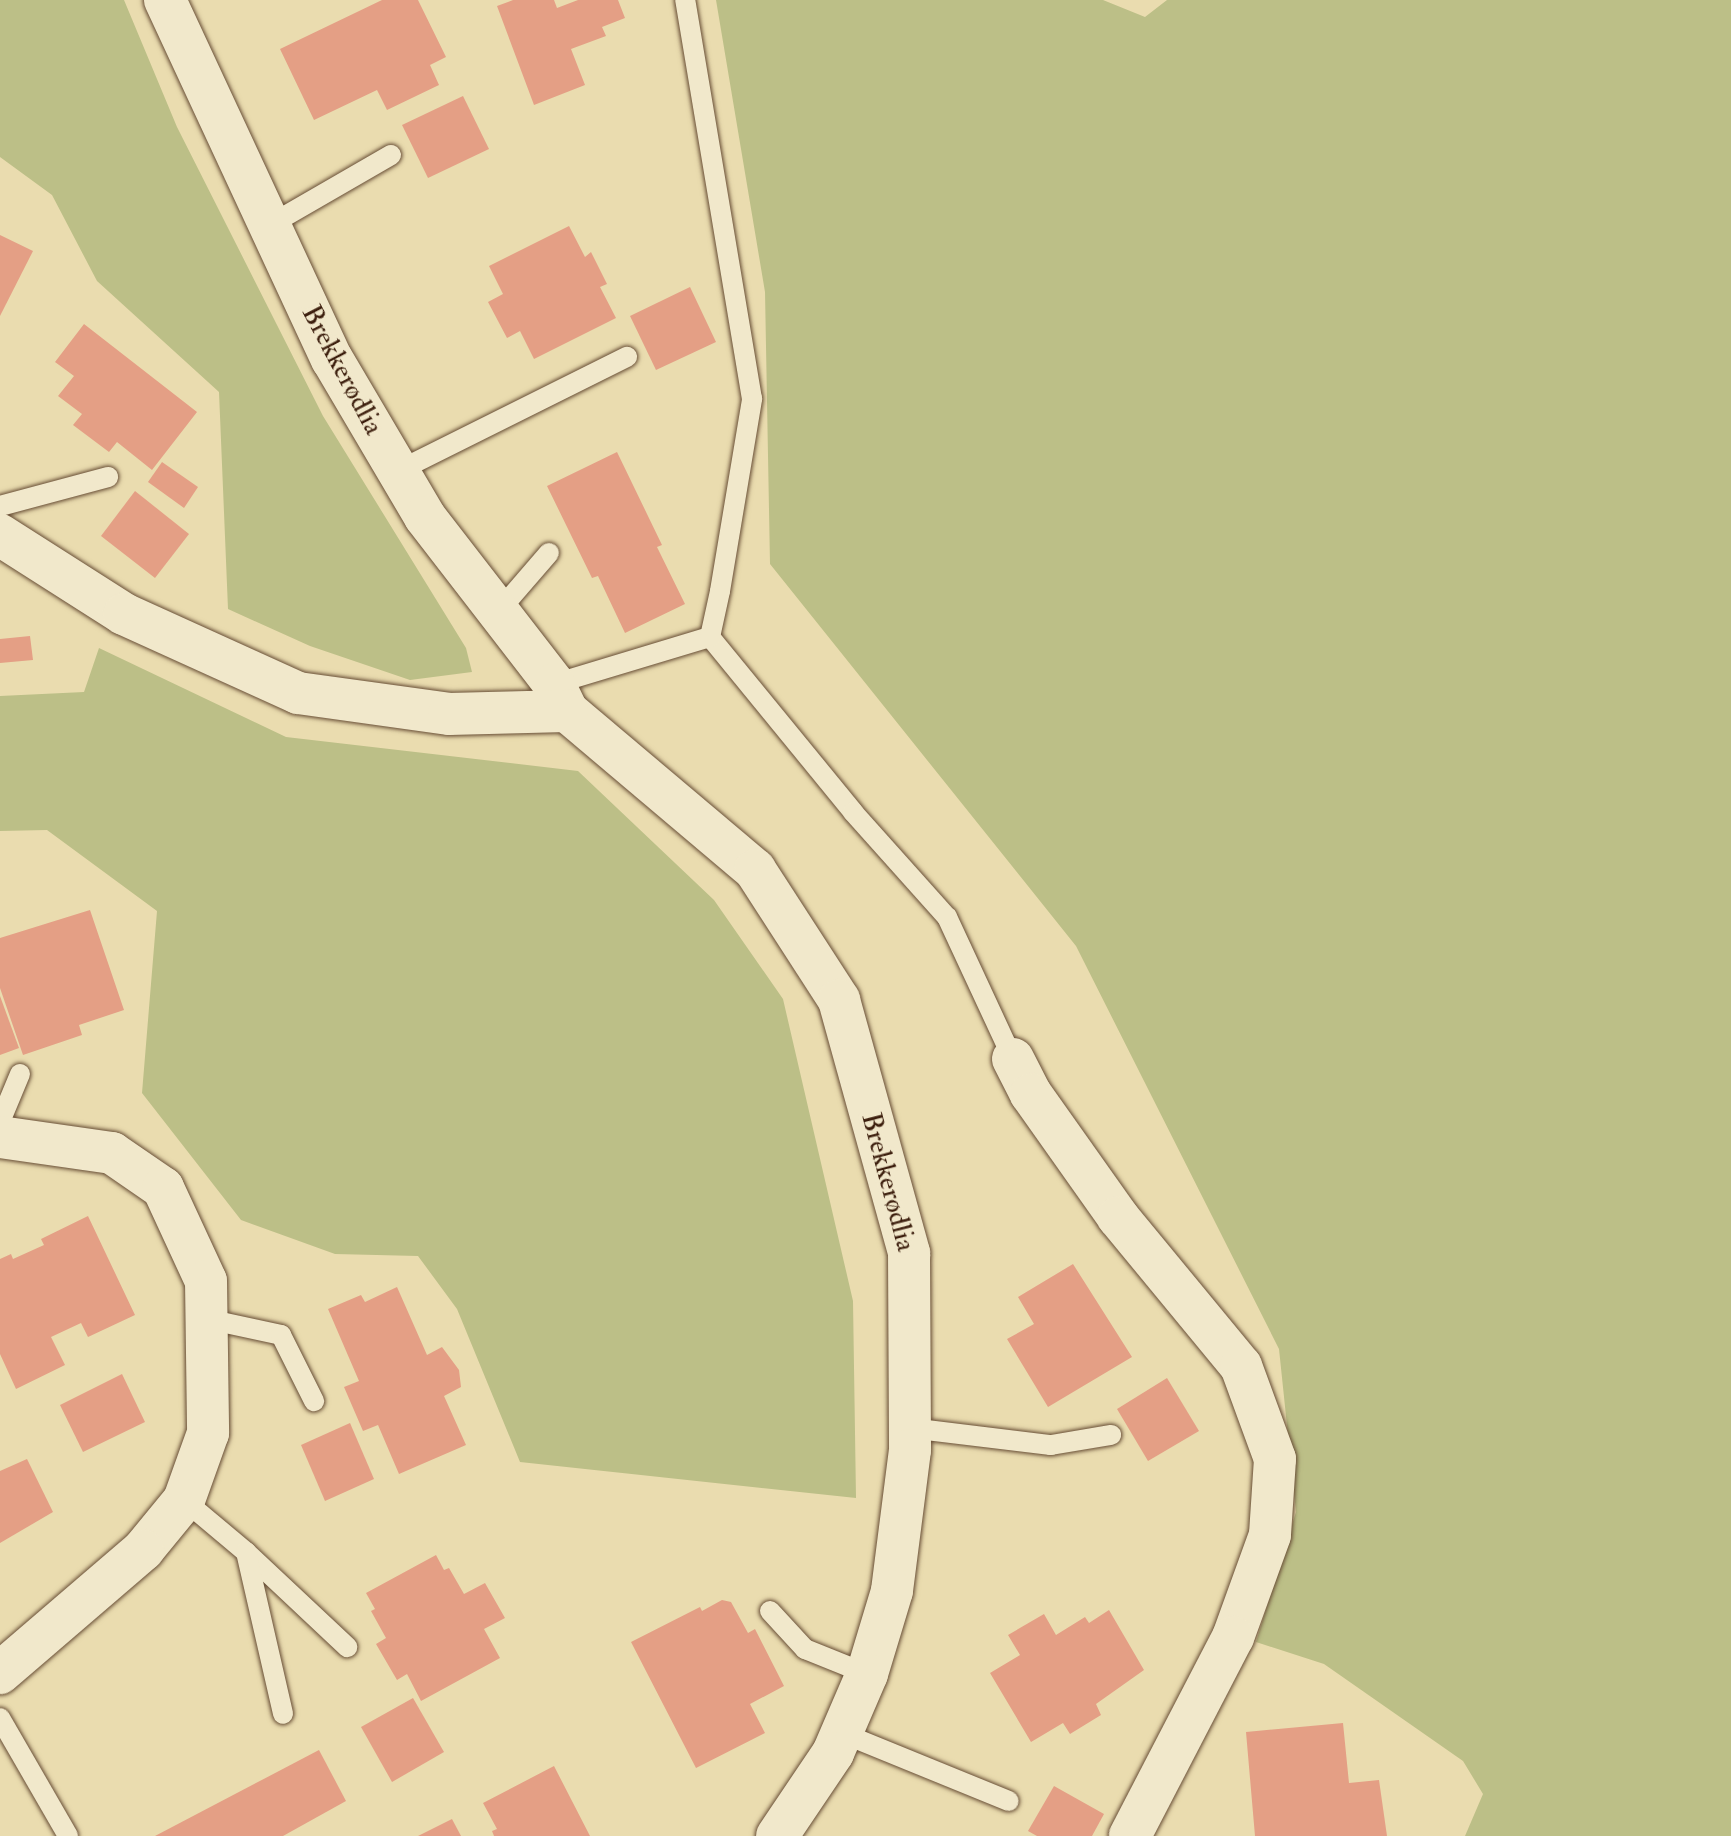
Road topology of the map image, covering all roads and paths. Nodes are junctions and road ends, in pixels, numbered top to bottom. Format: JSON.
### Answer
{"nodes":[{"id":1,"x":165,"y":0,"type":"edge"},
{"id":2,"x":685,"y":0,"type":"edge"},
{"id":3,"x":391,"y":155,"type":"dead end"},
{"id":4,"x":268,"y":226,"type":"junction"},
{"id":5,"x":627,"y":357,"type":"dead end"},
{"id":6,"x":398,"y":471,"type":"junction"},
{"id":7,"x":108,"y":477,"type":"dead end"},
{"id":8,"x":0,"y":506,"type":"edge"},
{"id":9,"x":0,"y":535,"type":"edge"},
{"id":10,"x":549,"y":553,"type":"dead end"},
{"id":11,"x":498,"y":612,"type":"junction"},
{"id":12,"x":710,"y":637,"type":"junction"},
{"id":13,"x":561,"y":697,"type":"junction"},
{"id":14,"x":1013,"y":1059,"type":"joint"},
{"id":15,"x":20,"y":1074,"type":"dead end"},
{"id":16,"x":0,"y":1122,"type":"edge"},
{"id":17,"x":0,"y":1137,"type":"edge"},
{"id":18,"x":207,"y":1319,"type":"junction"},
{"id":19,"x":314,"y":1401,"type":"dead end"},
{"id":20,"x":910,"y":1428,"type":"junction"},
{"id":21,"x":1111,"y":1435,"type":"dead end"},
{"id":22,"x":184,"y":1500,"type":"junction"},
{"id":23,"x":246,"y":1552,"type":"junction"},
{"id":24,"x":770,"y":1611,"type":"dead end"},
{"id":25,"x":347,"y":1647,"type":"dead end"},
{"id":26,"x":0,"y":1673,"type":"edge"},
{"id":27,"x":867,"y":1674,"type":"junction"},
{"id":28,"x":283,"y":1714,"type":"dead end"},
{"id":29,"x":0,"y":1718,"type":"edge"},
{"id":30,"x":842,"y":1733,"type":"junction"},
{"id":31,"x":1009,"y":1801,"type":"dead end"},
{"id":32,"x":68,"y":1836,"type":"edge"},
{"id":33,"x":777,"y":1836,"type":"edge"},
{"id":34,"x":1130,"y":1836,"type":"edge"}],
"edges":[{"from":1,"to":4,"type":"street","name":"Brekkerødlia"},
{"from":2,"to":12,"type":"lane"},
{"from":3,"to":4,"type":"lane"},
{"from":4,"to":6,"type":"street","name":"Brekkerødlia"},
{"from":5,"to":6,"type":"lane"},
{"from":6,"to":11,"type":"street","name":"Brekkerødlia"},
{"from":7,"to":8,"type":"lane"},
{"from":9,"to":13,"type":"street"},
{"from":10,"to":11,"type":"lane"},
{"from":11,"to":13,"type":"street","name":"Brekkerødlia"},
{"from":12,"to":13,"type":"lane"},
{"from":12,"to":14,"type":"lane"},
{"from":13,"to":20,"type":"street","name":"Brekkerødlia"},
{"from":14,"to":34,"type":"street"},
{"from":15,"to":16,"type":"lane"},
{"from":17,"to":18,"type":"street"},
{"from":18,"to":19,"type":"lane"},
{"from":18,"to":22,"type":"street"},
{"from":20,"to":21,"type":"lane"},
{"from":20,"to":27,"type":"street","name":"Brekkerødlia"},
{"from":22,"to":23,"type":"lane"},
{"from":22,"to":26,"type":"street"},
{"from":23,"to":25,"type":"lane"},
{"from":23,"to":28,"type":"lane"},
{"from":24,"to":27,"type":"lane"},
{"from":27,"to":30,"type":"street","name":"Brekkerødlia"},
{"from":29,"to":32,"type":"lane"},
{"from":30,"to":31,"type":"lane"},
{"from":30,"to":33,"type":"street","name":"Brekkerødlia"}]}
